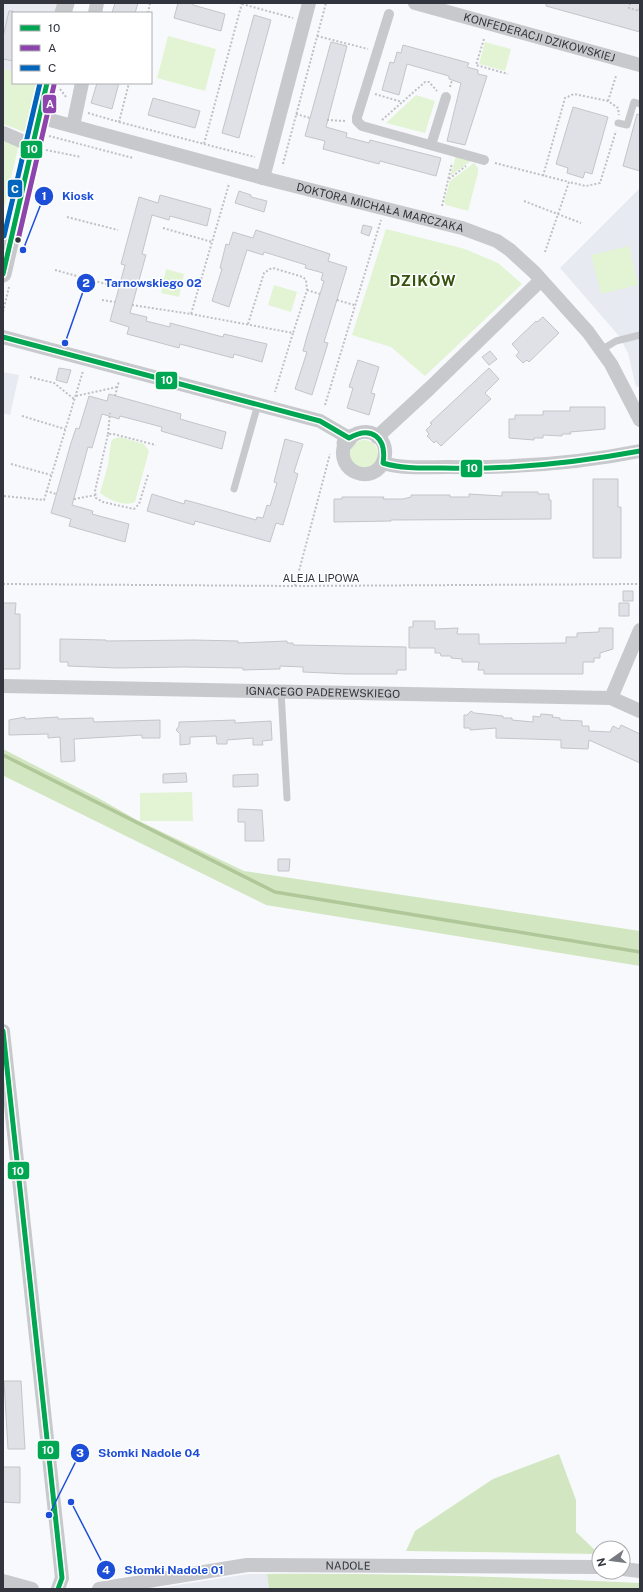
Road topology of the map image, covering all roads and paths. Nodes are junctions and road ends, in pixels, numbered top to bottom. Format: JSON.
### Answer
{"nodes":[{"id":1,"x":309,"y":3,"type":"edge"},
{"id":2,"x":326,"y":3,"type":"edge"},
{"id":3,"x":415,"y":3,"type":"edge"},
{"id":4,"x":630,"y":3,"type":"edge"},
{"id":5,"x":242,"y":4,"type":"edge"},
{"id":6,"x":640,"y":7,"type":"edge"},
{"id":7,"x":389,"y":14,"type":"dead end"},
{"id":8,"x":295,"y":23,"type":"dead end"},
{"id":9,"x":316,"y":36,"type":"junction"},
{"id":10,"x":484,"y":39,"type":"dead end"},
{"id":11,"x":376,"y":51,"type":"junction"},
{"id":12,"x":640,"y":65,"type":"edge"},
{"id":13,"x":508,"y":74,"type":"dead end"},
{"id":14,"x":616,"y":76,"type":"dead end"},
{"id":15,"x":47,"y":84,"type":"edge"},
{"id":16,"x":82,"y":84,"type":"edge"},
{"id":17,"x":130,"y":84,"type":"edge"},
{"id":18,"x":364,"y":91,"type":"junction"},
{"id":19,"x":446,"y":98,"type":"joint"},
{"id":20,"x":608,"y":101,"type":"junction"},
{"id":21,"x":402,"y":102,"type":"junction"},
{"id":22,"x":640,"y":104,"type":"edge"},
{"id":23,"x":77,"y":110,"type":"junction"},
{"id":24,"x":296,"y":114,"type":"junction"},
{"id":25,"x":39,"y":117,"type":"junction"},
{"id":26,"x":310,"y":118,"type":"dead end"},
{"id":27,"x":328,"y":120,"type":"dead end"},
{"id":28,"x":357,"y":121,"type":"junction"},
{"id":29,"x":119,"y":122,"type":"junction"},
{"id":30,"x":618,"y":123,"type":"junction"},
{"id":31,"x":73,"y":126,"type":"junction"},
{"id":32,"x":372,"y":129,"type":"junction"},
{"id":33,"x":3,"y":133,"type":"edge"},
{"id":34,"x":39,"y":144,"type":"junction"},
{"id":35,"x":204,"y":144,"type":"junction"},
{"id":36,"x":431,"y":145,"type":"junction"},
{"id":37,"x":455,"y":152,"type":"junction"},
{"id":38,"x":81,"y":157,"type":"dead end"},
{"id":39,"x":133,"y":158,"type":"dead end"},
{"id":40,"x":261,"y":159,"type":"dead end"},
{"id":41,"x":480,"y":159,"type":"junction"},
{"id":42,"x":283,"y":164,"type":"dead end"},
{"id":43,"x":543,"y":176,"type":"junction"},
{"id":44,"x":263,"y":178,"type":"junction"},
{"id":45,"x":448,"y":180,"type":"junction"},
{"id":46,"x":569,"y":182,"type":"junction"},
{"id":47,"x":229,"y":184,"type":"dead end"},
{"id":48,"x":524,"y":201,"type":"dead end"},
{"id":49,"x":442,"y":206,"type":"dead end"},
{"id":50,"x":559,"y":214,"type":"junction"},
{"id":51,"x":67,"y":217,"type":"dead end"},
{"id":52,"x":381,"y":218,"type":"dead end"},
{"id":53,"x":581,"y":223,"type":"dead end"},
{"id":54,"x":163,"y":228,"type":"dead end"},
{"id":55,"x":118,"y":230,"type":"dead end"},
{"id":56,"x":212,"y":242,"type":"junction"},
{"id":57,"x":545,"y":252,"type":"dead end"},
{"id":58,"x":55,"y":270,"type":"dead end"},
{"id":59,"x":3,"y":274,"type":"edge"},
{"id":60,"x":541,"y":280,"type":"junction"},
{"id":61,"x":106,"y":284,"type":"dead end"},
{"id":62,"x":308,"y":290,"type":"junction"},
{"id":63,"x":320,"y":294,"type":"dead end"},
{"id":64,"x":102,"y":300,"type":"dead end"},
{"id":65,"x":337,"y":300,"type":"dead end"},
{"id":66,"x":115,"y":302,"type":"dead end"},
{"id":67,"x":132,"y":305,"type":"dead end"},
{"id":68,"x":354,"y":305,"type":"junction"},
{"id":69,"x":191,"y":314,"type":"junction"},
{"id":70,"x":248,"y":324,"type":"junction"},
{"id":71,"x":293,"y":334,"type":"junction"},
{"id":72,"x":640,"y":335,"type":"edge"},
{"id":73,"x":3,"y":337,"type":"edge"},
{"id":74,"x":601,"y":350,"type":"junction"},
{"id":75,"x":87,"y":358,"type":"junction"},
{"id":76,"x":30,"y":377,"type":"dead end"},
{"id":77,"x":117,"y":386,"type":"dead end"},
{"id":78,"x":275,"y":392,"type":"dead end"},
{"id":79,"x":76,"y":396,"type":"junction"},
{"id":80,"x":74,"y":399,"type":"junction"},
{"id":81,"x":258,"y":404,"type":"junction"},
{"id":82,"x":325,"y":406,"type":"dead end"},
{"id":83,"x":110,"y":413,"type":"dead end"},
{"id":84,"x":22,"y":416,"type":"dead end"},
{"id":85,"x":640,"y":420,"type":"edge"},
{"id":86,"x":65,"y":429,"type":"junction"},
{"id":87,"x":108,"y":434,"type":"junction"},
{"id":88,"x":377,"y":437,"type":"junction"},
{"id":89,"x":347,"y":441,"type":"junction"},
{"id":90,"x":156,"y":445,"type":"dead end"},
{"id":91,"x":640,"y":451,"type":"edge"},
{"id":92,"x":330,"y":452,"type":"dead end"},
{"id":93,"x":383,"y":463,"type":"junction"},
{"id":94,"x":11,"y":464,"type":"dead end"},
{"id":95,"x":51,"y":476,"type":"junction"},
{"id":96,"x":148,"y":476,"type":"dead end"},
{"id":97,"x":234,"y":489,"type":"dead end"},
{"id":98,"x":46,"y":491,"type":"junction"},
{"id":99,"x":56,"y":494,"type":"dead end"},
{"id":100,"x":96,"y":495,"type":"junction"},
{"id":101,"x":4,"y":496,"type":"edge"},
{"id":102,"x":74,"y":499,"type":"dead end"},
{"id":103,"x":3,"y":584,"type":"edge"},
{"id":104,"x":640,"y":584,"type":"edge"},
{"id":105,"x":295,"y":586,"type":"junction"},
{"id":106,"x":640,"y":630,"type":"edge"},
{"id":107,"x":3,"y":686,"type":"edge"},
{"id":108,"x":281,"y":691,"type":"junction"},
{"id":109,"x":611,"y":698,"type":"junction"},
{"id":110,"x":640,"y":711,"type":"edge"},
{"id":111,"x":287,"y":798,"type":"dead end"},
{"id":112,"x":3,"y":1031,"type":"edge"},
{"id":113,"x":591,"y":1567,"type":"edge"},
{"id":114,"x":3,"y":1581,"type":"edge"},
{"id":115,"x":32,"y":1589,"type":"edge"},
{"id":116,"x":58,"y":1589,"type":"edge"},
{"id":117,"x":99,"y":1589,"type":"edge"}],
"edges":[{"from":1,"to":44,"type":"street"},
{"from":2,"to":9,"type":"path"},
{"from":3,"to":12,"type":"street","name":"KONFEDERACJI DZIKOWSKIEJ"},
{"from":4,"to":6,"type":"path"},
{"from":5,"to":8,"type":"path"},
{"from":5,"to":35,"type":"path"},
{"from":7,"to":11,"type":"street"},
{"from":9,"to":11,"type":"path"},
{"from":9,"to":24,"type":"path"},
{"from":10,"to":13,"type":"path"},
{"from":11,"to":18,"type":"street"},
{"from":14,"to":20,"type":"path"},
{"from":15,"to":25,"type":"street"},
{"from":16,"to":23,"type":"street"},
{"from":17,"to":29,"type":"path"},
{"from":18,"to":21,"type":"path"},
{"from":18,"to":28,"type":"street"},
{"from":19,"to":21,"type":"path"},
{"from":19,"to":36,"type":"street"},
{"from":20,"to":30,"type":"path"},
{"from":20,"to":43,"type":"path"},
{"from":21,"to":32,"type":"path"},
{"from":22,"to":30,"type":"lane"},
{"from":23,"to":29,"type":"path"},
{"from":23,"to":31,"type":"street"},
{"from":24,"to":26,"type":"path"},
{"from":24,"to":42,"type":"path"},
{"from":25,"to":31,"type":"street","name":"DOKTORA MICHAŁA MARCZAKA"},
{"from":25,"to":34,"type":"street"},
{"from":27,"to":28,"type":"path"},
{"from":28,"to":32,"type":"street"},
{"from":29,"to":35,"type":"path"},
{"from":30,"to":46,"type":"path"},
{"from":31,"to":44,"type":"street","name":"DOKTORA MICHAŁA MARCZAKA"},
{"from":32,"to":36,"type":"street"},
{"from":33,"to":34,"type":"street"},
{"from":34,"to":38,"type":"path"},
{"from":34,"to":39,"type":"path"},
{"from":34,"to":59,"type":"street"},
{"from":35,"to":40,"type":"path"},
{"from":36,"to":37,"type":"street"},
{"from":37,"to":41,"type":"street"},
{"from":37,"to":45,"type":"path"},
{"from":41,"to":43,"type":"path"},
{"from":41,"to":45,"type":"path"},
{"from":43,"to":46,"type":"path"},
{"from":44,"to":60,"type":"street","name":"DOKTORA MICHAŁA MARCZAKA"},
{"from":45,"to":49,"type":"path"},
{"from":46,"to":50,"type":"path"},
{"from":47,"to":56,"type":"path"},
{"from":48,"to":50,"type":"path"},
{"from":50,"to":53,"type":"path"},
{"from":50,"to":57,"type":"path"},
{"from":51,"to":55,"type":"path"},
{"from":52,"to":68,"type":"path"},
{"from":54,"to":56,"type":"path"},
{"from":56,"to":69,"type":"path"},
{"from":58,"to":61,"type":"path"},
{"from":60,"to":74,"type":"street","name":"DOKTORA MICHAŁA MARCZAKA"},
{"from":60,"to":88,"type":"street"},
{"from":62,"to":63,"type":"path"},
{"from":62,"to":70,"type":"path"},
{"from":62,"to":71,"type":"path"},
{"from":64,"to":66,"type":"path"},
{"from":65,"to":68,"type":"path"},
{"from":67,"to":69,"type":"path"},
{"from":68,"to":82,"type":"path"},
{"from":69,"to":70,"type":"path"},
{"from":70,"to":71,"type":"path"},
{"from":71,"to":78,"type":"path"},
{"from":72,"to":74,"type":"lane"},
{"from":73,"to":75,"type":"street"},
{"from":74,"to":85,"type":"street","name":"DOKTORA MICHAŁA MARCZAKA"},
{"from":75,"to":79,"type":"path"},
{"from":75,"to":81,"type":"street"},
{"from":76,"to":80,"type":"path"},
{"from":77,"to":79,"type":"path"},
{"from":79,"to":80,"type":"path"},
{"from":80,"to":86,"type":"path"},
{"from":81,"to":89,"type":"street"},
{"from":81,"to":97,"type":"lane"},
{"from":83,"to":87,"type":"path"},
{"from":84,"to":86,"type":"path"},
{"from":86,"to":95,"type":"path"},
{"from":87,"to":90,"type":"path"},
{"from":87,"to":100,"type":"path"},
{"from":88,"to":89,"type":"street"},
{"from":88,"to":93,"type":"street"},
{"from":89,"to":93,"type":"street"},
{"from":91,"to":93,"type":"street"},
{"from":92,"to":105,"type":"path"},
{"from":94,"to":95,"type":"path"},
{"from":95,"to":98,"type":"path"},
{"from":96,"to":100,"type":"path"},
{"from":98,"to":99,"type":"path"},
{"from":98,"to":101,"type":"path"},
{"from":100,"to":102,"type":"path"},
{"from":103,"to":105,"type":"path","name":"ALEJA LIPOWA"},
{"from":104,"to":105,"type":"path","name":"ALEJA LIPOWA"},
{"from":106,"to":109,"type":"street"},
{"from":107,"to":108,"type":"street","name":"IGNACEGO PADEREWSKIEGO"},
{"from":108,"to":109,"type":"street","name":"IGNACEGO PADEREWSKIEGO"},
{"from":108,"to":111,"type":"lane"},
{"from":109,"to":110,"type":"street","name":"IGNACEGO PADEREWSKIEGO"},
{"from":112,"to":116,"type":"street"},
{"from":113,"to":117,"type":"street","name":"NADOLE"},
{"from":114,"to":115,"type":"street"}]}
